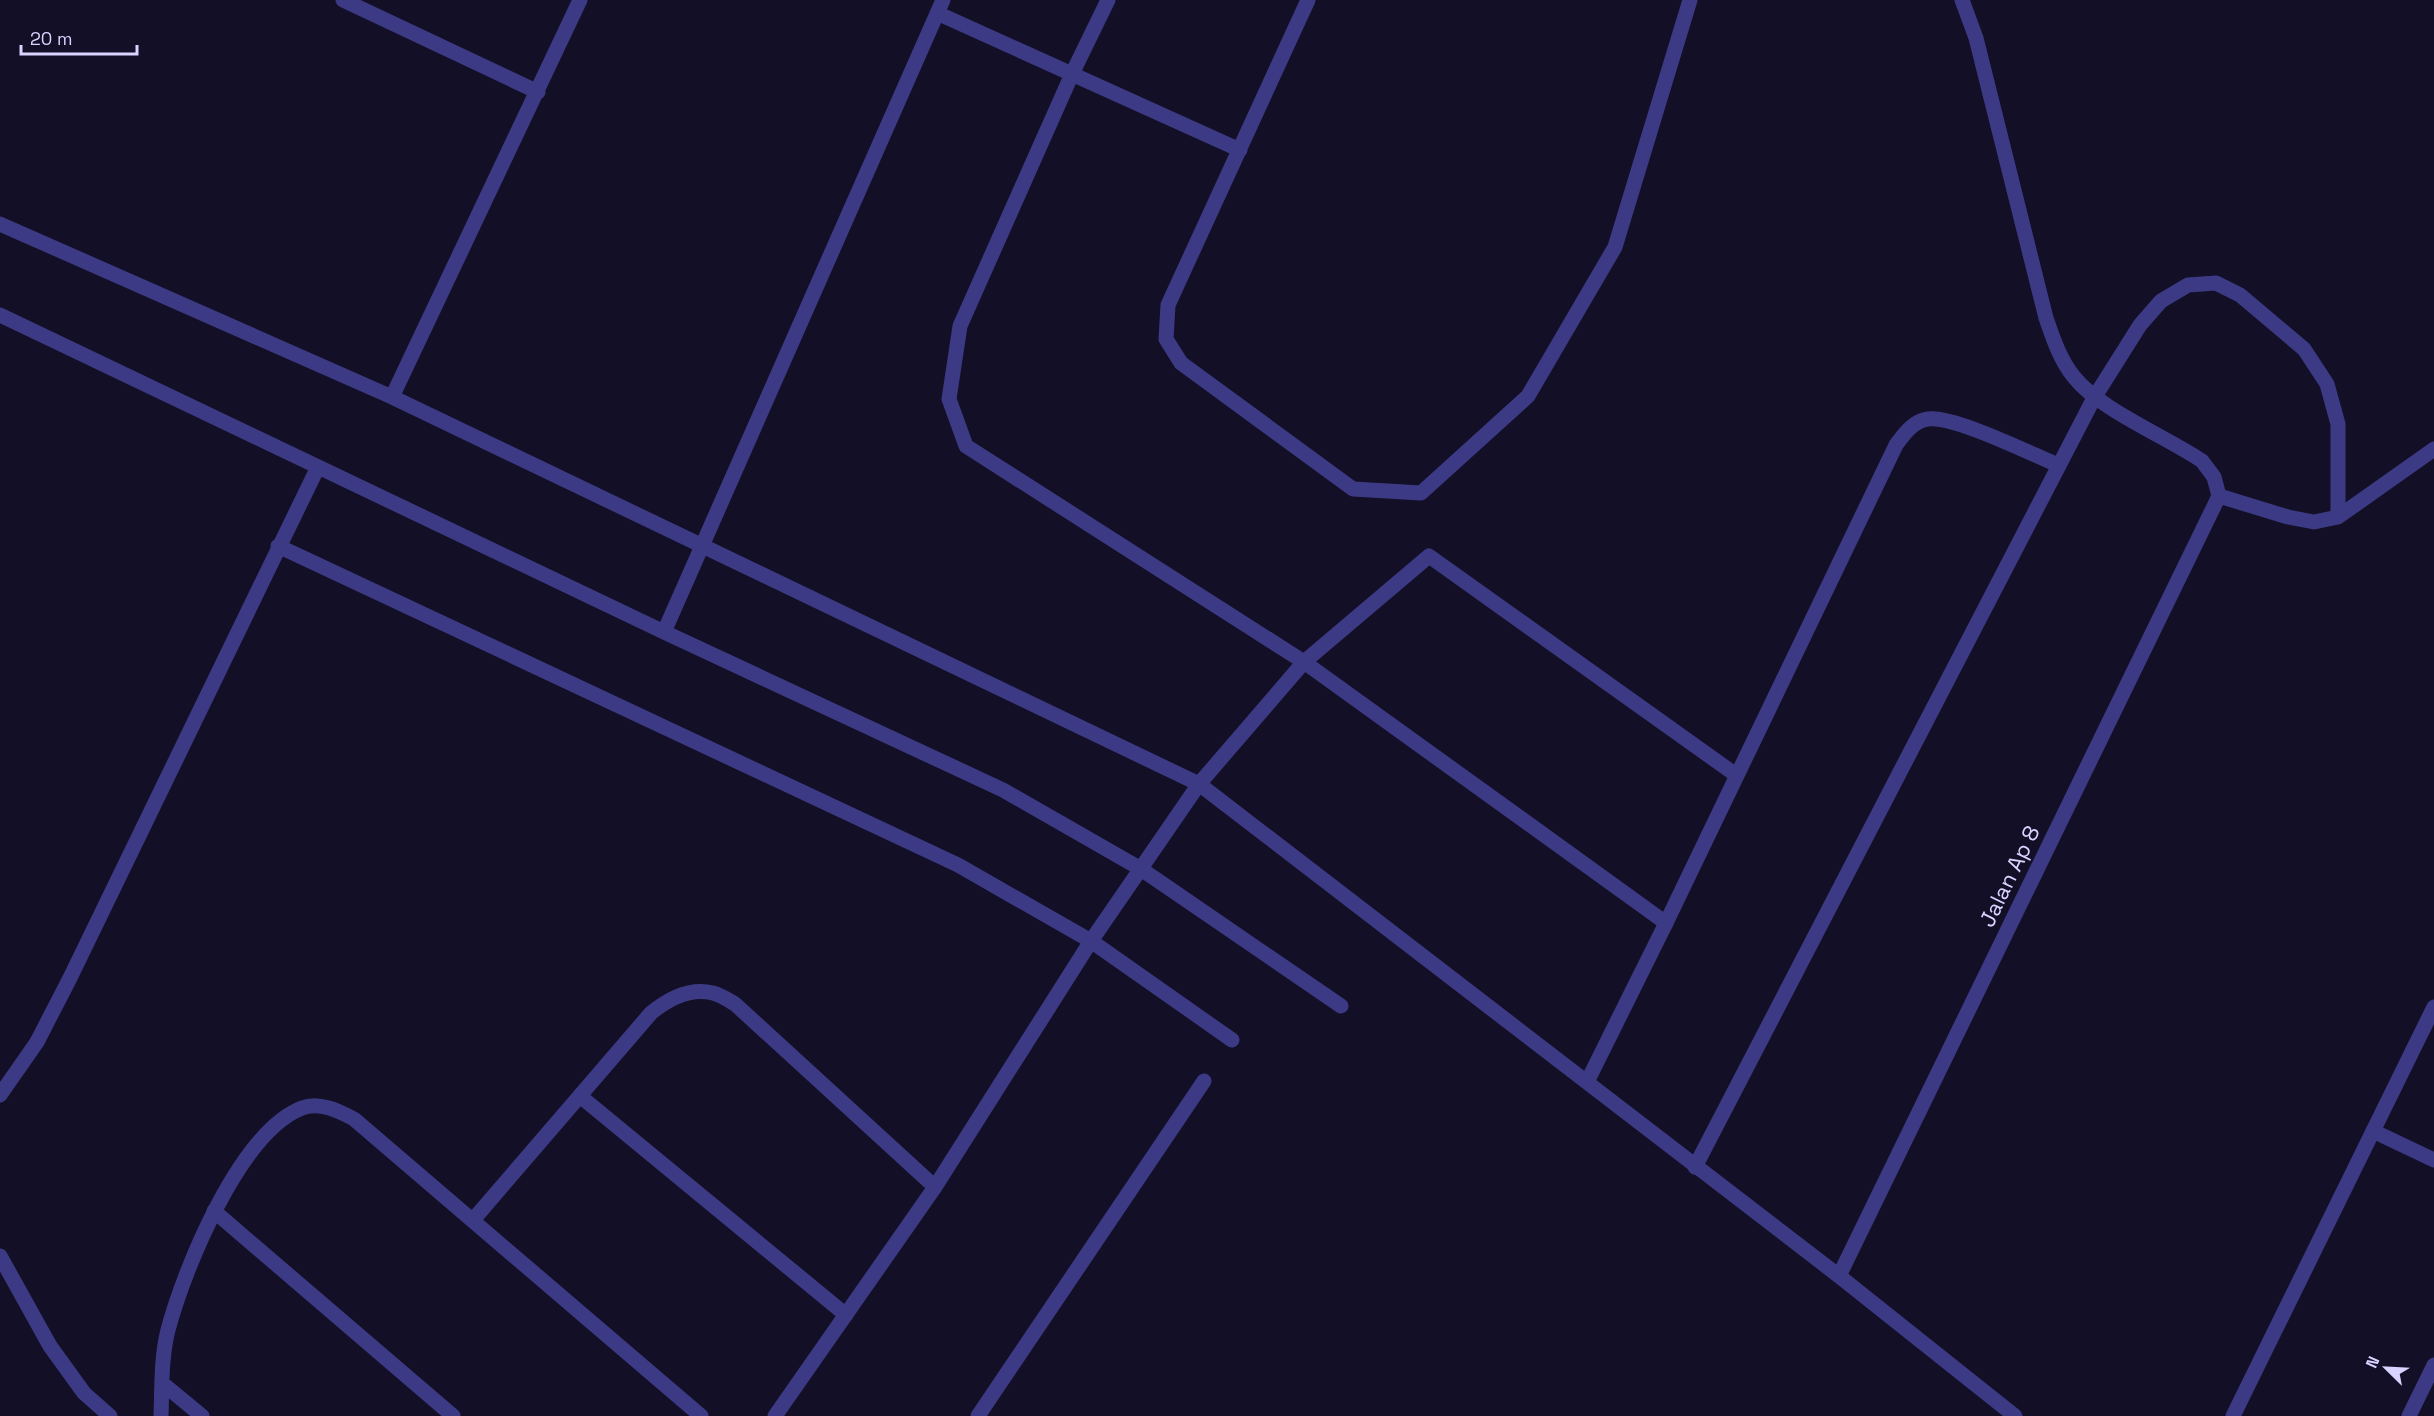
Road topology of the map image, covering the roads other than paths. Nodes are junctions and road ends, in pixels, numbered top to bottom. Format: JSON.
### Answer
{"nodes":[{"id":1,"x":343,"y":0,"type":"edge"},
{"id":2,"x":580,"y":0,"type":"edge"},
{"id":3,"x":1108,"y":0,"type":"edge"},
{"id":4,"x":1308,"y":0,"type":"edge"},
{"id":5,"x":1690,"y":0,"type":"edge"},
{"id":6,"x":1962,"y":0,"type":"edge"},
{"id":7,"x":940,"y":6,"type":"edge"},
{"id":8,"x":1072,"y":74,"type":"junction"},
{"id":9,"x":538,"y":92,"type":"junction"},
{"id":10,"x":1240,"y":150,"type":"junction"},
{"id":11,"x":0,"y":224,"type":"edge"},
{"id":12,"x":0,"y":315,"type":"edge"},
{"id":13,"x":392,"y":397,"type":"junction"},
{"id":14,"x":2094,"y":398,"type":"junction"},
{"id":15,"x":2434,"y":449,"type":"edge"},
{"id":16,"x":2058,"y":465,"type":"junction"},
{"id":17,"x":318,"y":467,"type":"junction"},
{"id":18,"x":2219,"y":496,"type":"junction"},
{"id":19,"x":2338,"y":517,"type":"junction"},
{"id":20,"x":702,"y":544,"type":"junction"},
{"id":21,"x":278,"y":546,"type":"junction"},
{"id":22,"x":664,"y":632,"type":"junction"},
{"id":23,"x":1304,"y":662,"type":"junction"},
{"id":24,"x":1736,"y":775,"type":"junction"},
{"id":25,"x":1199,"y":784,"type":"junction"},
{"id":26,"x":1141,"y":869,"type":"junction"},
{"id":27,"x":1666,"y":923,"type":"junction"},
{"id":28,"x":1091,"y":941,"type":"junction"},
{"id":29,"x":1341,"y":1006,"type":"dead end"},
{"id":30,"x":2434,"y":1007,"type":"edge"},
{"id":31,"x":1233,"y":1040,"type":"dead end"},
{"id":32,"x":1204,"y":1081,"type":"dead end"},
{"id":33,"x":1587,"y":1082,"type":"junction"},
{"id":34,"x":0,"y":1095,"type":"edge"},
{"id":35,"x":580,"y":1096,"type":"junction"},
{"id":36,"x":2373,"y":1131,"type":"junction"},
{"id":37,"x":2434,"y":1160,"type":"edge"},
{"id":38,"x":1695,"y":1167,"type":"junction"},
{"id":39,"x":935,"y":1187,"type":"junction"},
{"id":40,"x":214,"y":1211,"type":"junction"},
{"id":41,"x":473,"y":1220,"type":"junction"},
{"id":42,"x":0,"y":1256,"type":"edge"},
{"id":43,"x":1839,"y":1276,"type":"junction"},
{"id":44,"x":846,"y":1315,"type":"junction"},
{"id":45,"x":2434,"y":1365,"type":"edge"},
{"id":46,"x":162,"y":1383,"type":"junction"},
{"id":47,"x":110,"y":1416,"type":"edge"},
{"id":48,"x":161,"y":1416,"type":"edge"},
{"id":49,"x":202,"y":1416,"type":"edge"},
{"id":50,"x":453,"y":1416,"type":"edge"},
{"id":51,"x":701,"y":1416,"type":"edge"},
{"id":52,"x":776,"y":1416,"type":"edge"},
{"id":53,"x":978,"y":1416,"type":"edge"},
{"id":54,"x":2014,"y":1416,"type":"edge"},
{"id":55,"x":2233,"y":1416,"type":"edge"},
{"id":56,"x":2409,"y":1416,"type":"edge"}],
"edges":[{"from":1,"to":9,"type":"street"},
{"from":2,"to":9,"type":"street"},
{"from":3,"to":8,"type":"street"},
{"from":4,"to":10,"type":"street"},
{"from":5,"to":10,"type":"street"},
{"from":6,"to":14,"type":"street"},
{"from":7,"to":8,"type":"street"},
{"from":7,"to":20,"type":"street"},
{"from":8,"to":10,"type":"street"},
{"from":8,"to":23,"type":"street"},
{"from":9,"to":13,"type":"street"},
{"from":11,"to":13,"type":"street"},
{"from":12,"to":17,"type":"street"},
{"from":13,"to":20,"type":"street"},
{"from":14,"to":16,"type":"street"},
{"from":14,"to":18,"type":"street"},
{"from":14,"to":19,"type":"street"},
{"from":15,"to":19,"type":"street"},
{"from":16,"to":24,"type":"street"},
{"from":16,"to":38,"type":"street"},
{"from":17,"to":21,"type":"street"},
{"from":17,"to":22,"type":"street"},
{"from":18,"to":19,"type":"street"},
{"from":18,"to":43,"type":"street","name":"Jalan Ap 8"},
{"from":20,"to":22,"type":"street"},
{"from":20,"to":25,"type":"street"},
{"from":21,"to":28,"type":"street"},
{"from":21,"to":34,"type":"street"},
{"from":22,"to":26,"type":"street"},
{"from":23,"to":24,"type":"street"},
{"from":23,"to":25,"type":"street"},
{"from":23,"to":27,"type":"street"},
{"from":24,"to":27,"type":"street"},
{"from":25,"to":26,"type":"street"},
{"from":25,"to":33,"type":"street"},
{"from":26,"to":28,"type":"street"},
{"from":26,"to":29,"type":"street"},
{"from":27,"to":33,"type":"street"},
{"from":28,"to":31,"type":"street"},
{"from":28,"to":39,"type":"street"},
{"from":30,"to":36,"type":"street"},
{"from":32,"to":53,"type":"street"},
{"from":33,"to":38,"type":"street"},
{"from":35,"to":39,"type":"street"},
{"from":35,"to":41,"type":"street"},
{"from":35,"to":44,"type":"street"},
{"from":36,"to":37,"type":"street"},
{"from":36,"to":55,"type":"street"},
{"from":38,"to":43,"type":"street"},
{"from":39,"to":44,"type":"street"},
{"from":40,"to":41,"type":"street"},
{"from":40,"to":46,"type":"street"},
{"from":40,"to":50,"type":"street"},
{"from":41,"to":51,"type":"street"},
{"from":42,"to":47,"type":"street"},
{"from":43,"to":54,"type":"street"},
{"from":44,"to":52,"type":"street"},
{"from":45,"to":56,"type":"street"},
{"from":46,"to":48,"type":"street"},
{"from":46,"to":49,"type":"street"}]}
